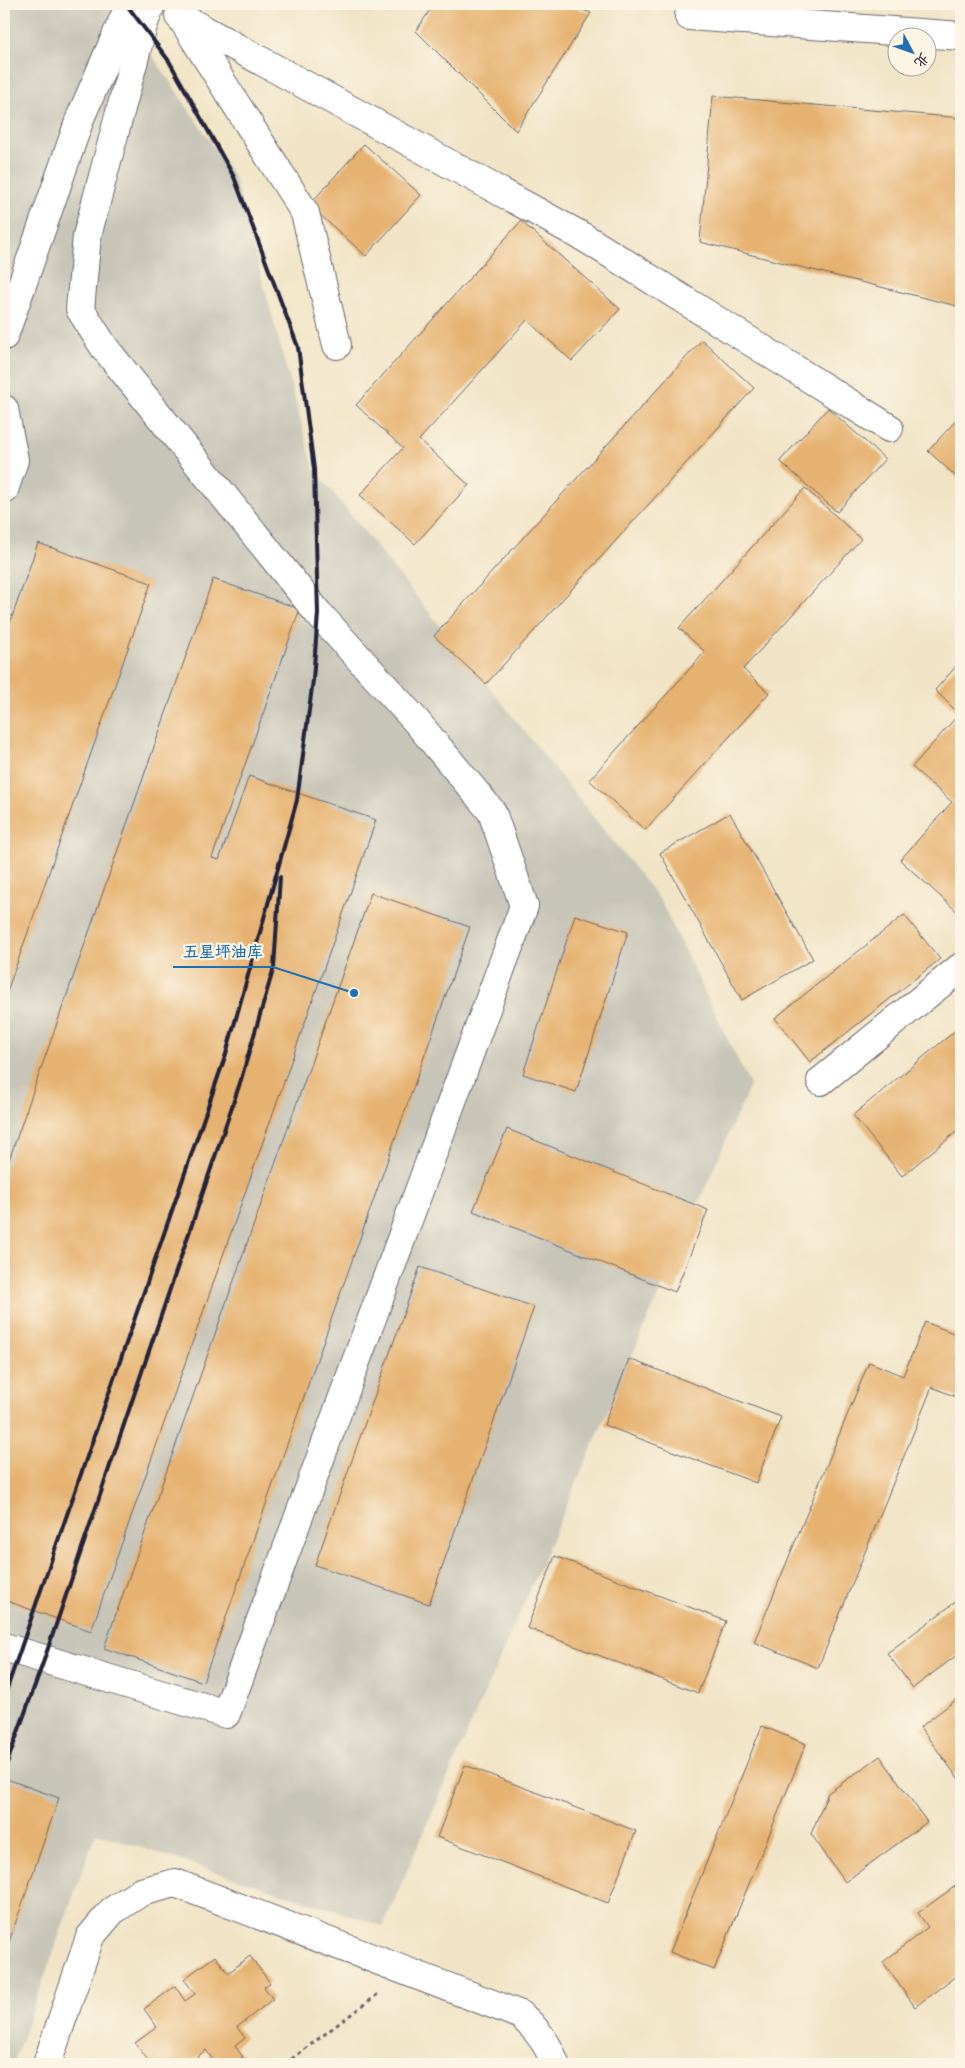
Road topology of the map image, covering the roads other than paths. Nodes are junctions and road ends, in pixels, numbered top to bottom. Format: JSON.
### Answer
{"nodes":[{"id":1,"x":130,"y":4,"type":"edge"},
{"id":2,"x":151,"y":4,"type":"edge"},
{"id":3,"x":178,"y":10,"type":"edge"},
{"id":4,"x":690,"y":16,"type":"dead end"},
{"id":5,"x":961,"y":36,"type":"edge"},
{"id":6,"x":4,"y":336,"type":"edge"},
{"id":7,"x":337,"y":345,"type":"dead end"},
{"id":8,"x":4,"y":409,"type":"edge"},
{"id":9,"x":888,"y":428,"type":"dead end"},
{"id":10,"x":4,"y":490,"type":"edge"},
{"id":11,"x":961,"y":967,"type":"edge"},
{"id":12,"x":821,"y":1081,"type":"dead end"},
{"id":13,"x":4,"y":1647,"type":"edge"},
{"id":14,"x":47,"y":2064,"type":"edge"},
{"id":15,"x":555,"y":2064,"type":"edge"}],
"edges":[{"from":1,"to":6,"type":"street"},
{"from":2,"to":13,"type":"street"},
{"from":3,"to":7,"type":"street"},
{"from":3,"to":9,"type":"street"},
{"from":4,"to":5,"type":"street"},
{"from":8,"to":10,"type":"street"},
{"from":11,"to":12,"type":"street"},
{"from":14,"to":15,"type":"street"}]}
